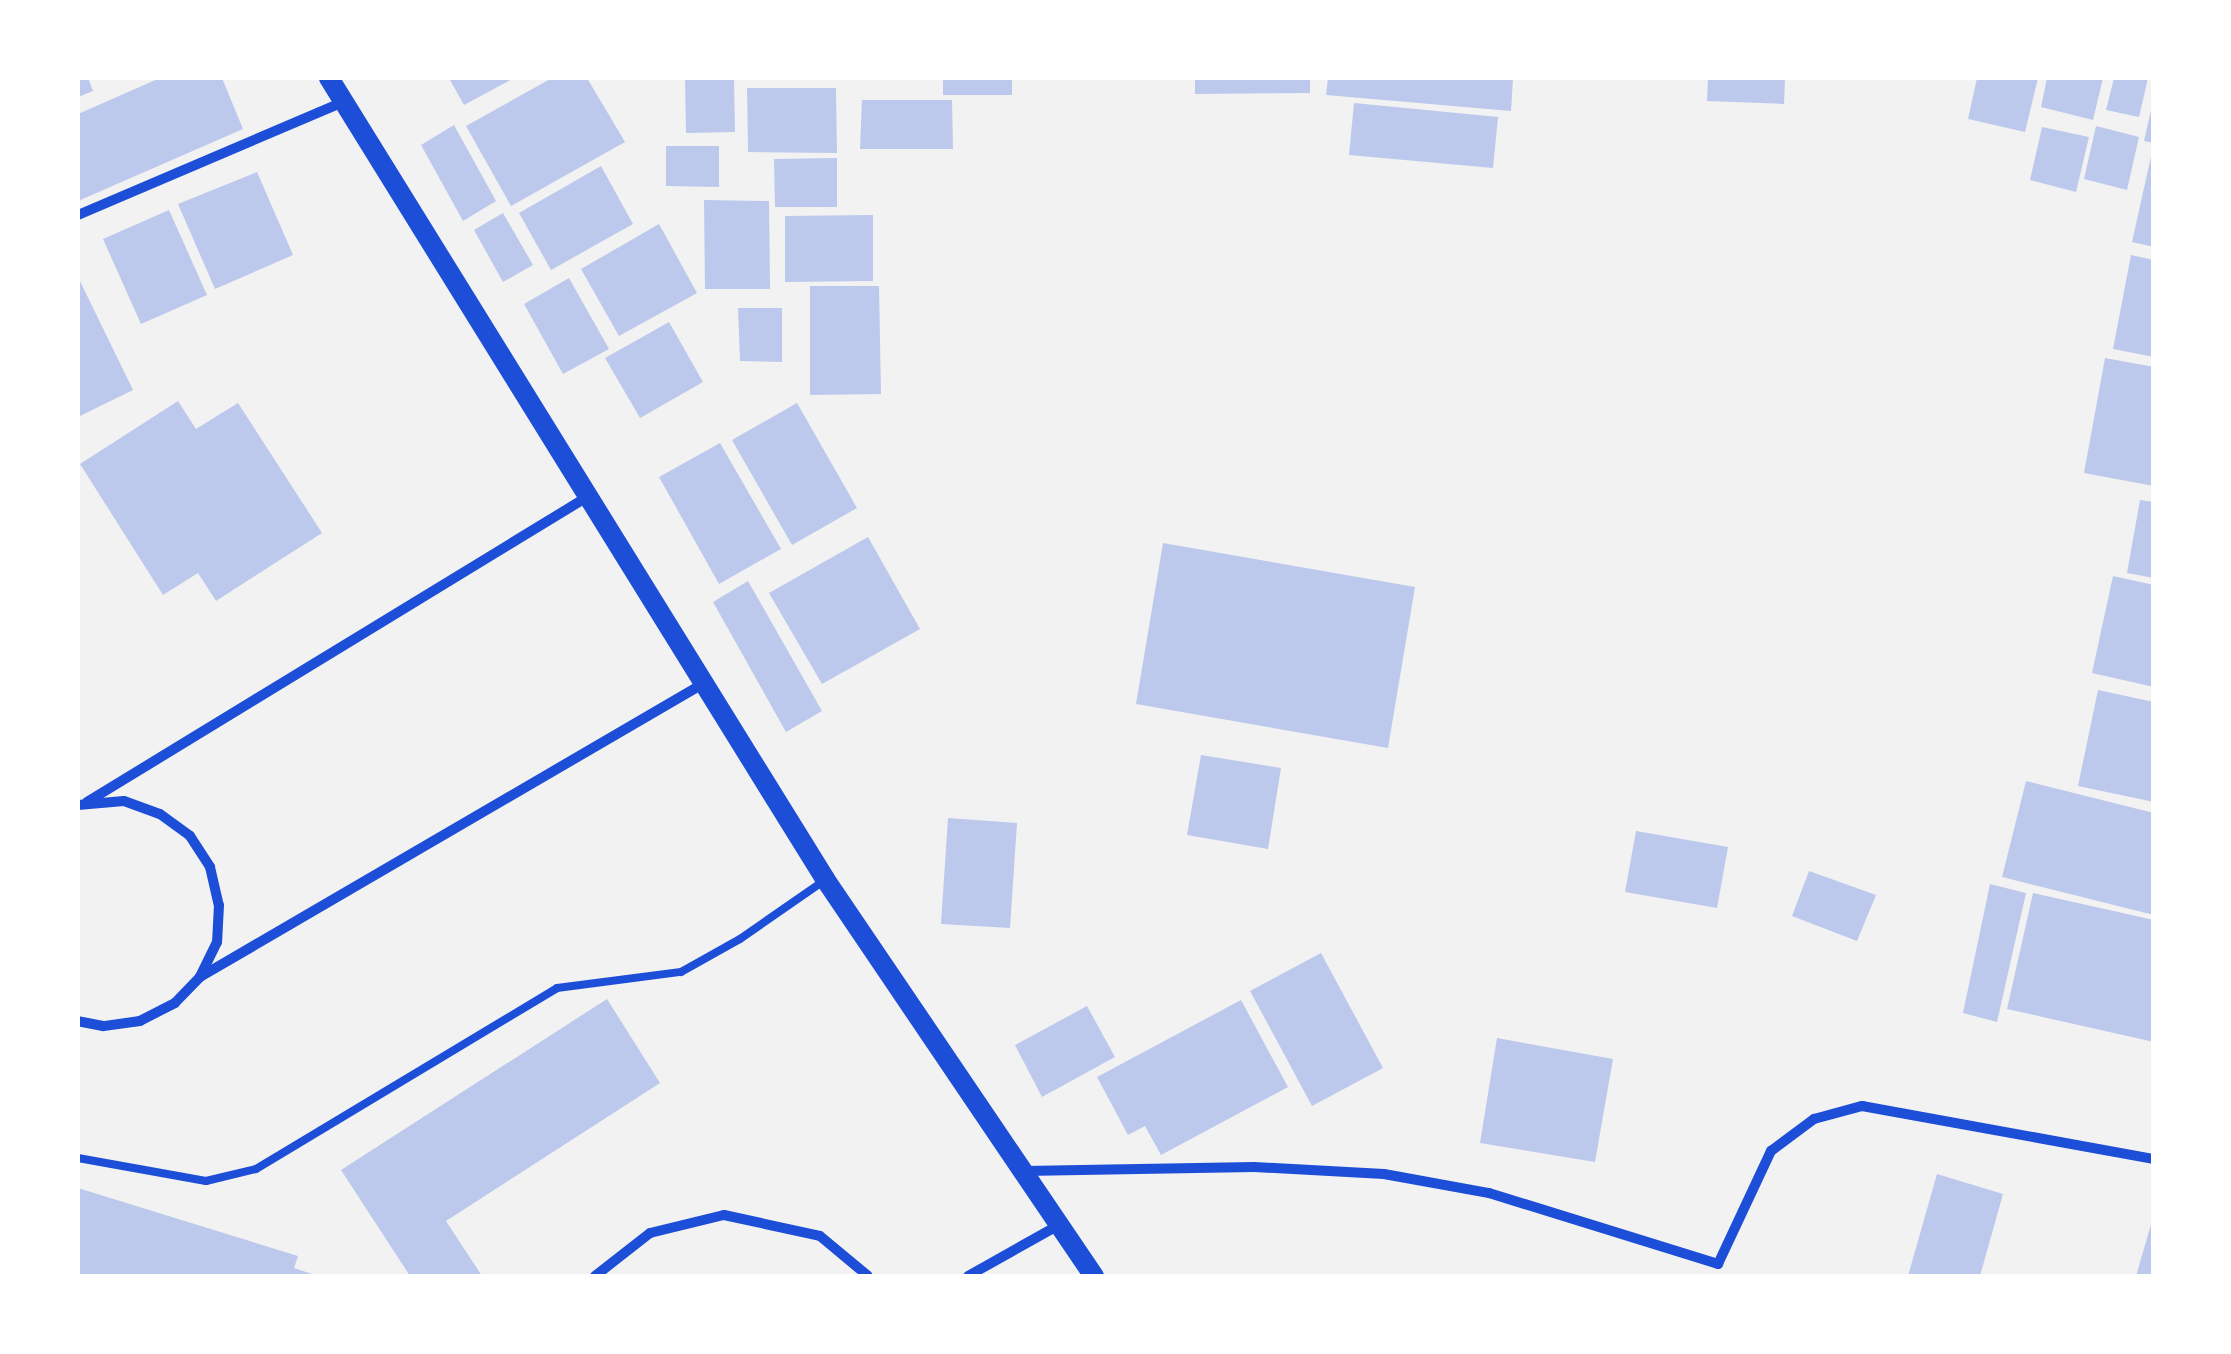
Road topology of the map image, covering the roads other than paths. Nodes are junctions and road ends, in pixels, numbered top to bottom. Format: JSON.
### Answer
{"nodes":[{"id":1,"x":329,"y":78,"type":"edge"},
{"id":2,"x":341,"y":103,"type":"junction"},
{"id":3,"x":78,"y":215,"type":"edge"},
{"id":4,"x":588,"y":496,"type":"junction"},
{"id":5,"x":701,"y":685,"type":"junction"},
{"id":6,"x":82,"y":804,"type":"edge"},
{"id":7,"x":825,"y":879,"type":"junction"},
{"id":8,"x":200,"y":976,"type":"junction"},
{"id":9,"x":78,"y":1021,"type":"edge"},
{"id":10,"x":78,"y":1158,"type":"edge"},
{"id":11,"x":2154,"y":1159,"type":"edge"},
{"id":12,"x":1024,"y":1171,"type":"junction"},
{"id":13,"x":1059,"y":1225,"type":"junction"},
{"id":14,"x":595,"y":1276,"type":"edge"},
{"id":15,"x":868,"y":1276,"type":"edge"},
{"id":16,"x":968,"y":1276,"type":"edge"},
{"id":17,"x":1094,"y":1276,"type":"edge"}],
"edges":[{"from":1,"to":2,"type":"main road"},
{"from":2,"to":3,"type":"street"},
{"from":2,"to":4,"type":"main road"},
{"from":4,"to":5,"type":"main road"},
{"from":4,"to":6,"type":"street"},
{"from":5,"to":7,"type":"main road"},
{"from":5,"to":8,"type":"street"},
{"from":6,"to":8,"type":"street"},
{"from":7,"to":10,"type":"lane"},
{"from":7,"to":12,"type":"main road"},
{"from":8,"to":9,"type":"street"},
{"from":11,"to":12,"type":"street"},
{"from":12,"to":13,"type":"main road"},
{"from":13,"to":16,"type":"street"},
{"from":13,"to":17,"type":"main road"},
{"from":14,"to":15,"type":"street"}]}
